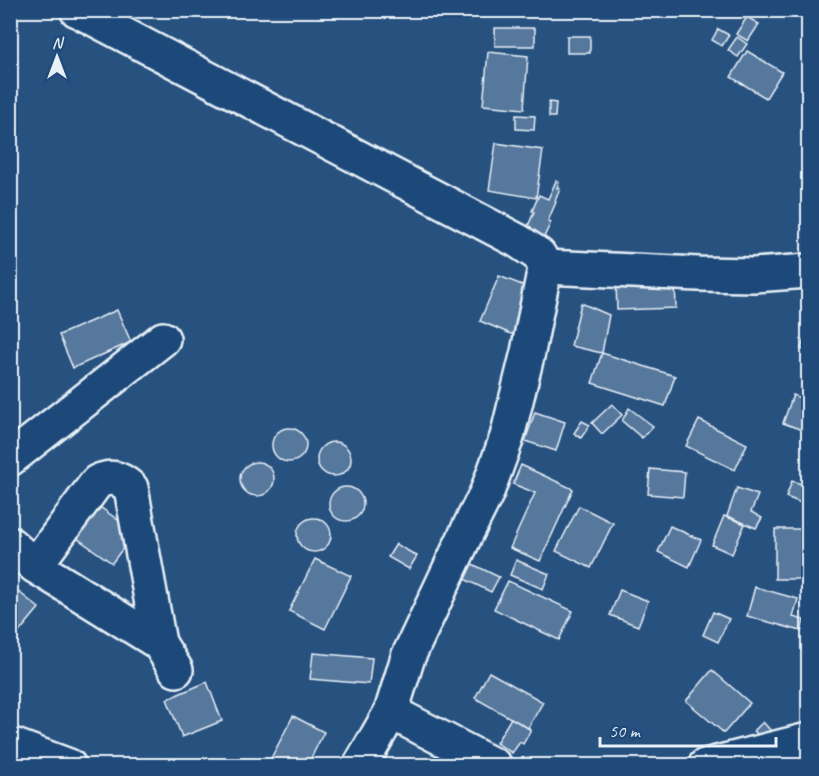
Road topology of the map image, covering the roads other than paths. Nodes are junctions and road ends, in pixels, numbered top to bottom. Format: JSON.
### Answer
{"nodes":[{"id":1,"x":77,"y":10,"type":"edge"},
{"id":2,"x":545,"y":267,"type":"junction"},
{"id":3,"x":808,"y":271,"type":"edge"},
{"id":4,"x":163,"y":339,"type":"dead end"},
{"id":5,"x":10,"y":459,"type":"edge"},
{"id":6,"x":10,"y":544,"type":"edge"},
{"id":7,"x":35,"y":566,"type":"junction"},
{"id":8,"x":159,"y":643,"type":"junction"},
{"id":9,"x":176,"y":670,"type":"dead end"},
{"id":10,"x":391,"y":711,"type":"junction"},
{"id":11,"x":808,"y":740,"type":"edge"},
{"id":12,"x":10,"y":744,"type":"edge"},
{"id":13,"x":69,"y":765,"type":"edge"},
{"id":14,"x":360,"y":765,"type":"edge"},
{"id":15,"x":495,"y":765,"type":"edge"},
{"id":16,"x":705,"y":765,"type":"edge"}],
"edges":[{"from":1,"to":2,"type":"street"},
{"from":2,"to":3,"type":"street"},
{"from":2,"to":10,"type":"street"},
{"from":4,"to":5,"type":"street"},
{"from":6,"to":7,"type":"street"},
{"from":7,"to":8,"type":"street"},
{"from":7,"to":8,"type":"street"},
{"from":8,"to":9,"type":"street"},
{"from":10,"to":14,"type":"street"},
{"from":10,"to":15,"type":"street"},
{"from":11,"to":16,"type":"street"},
{"from":12,"to":13,"type":"street"}]}
